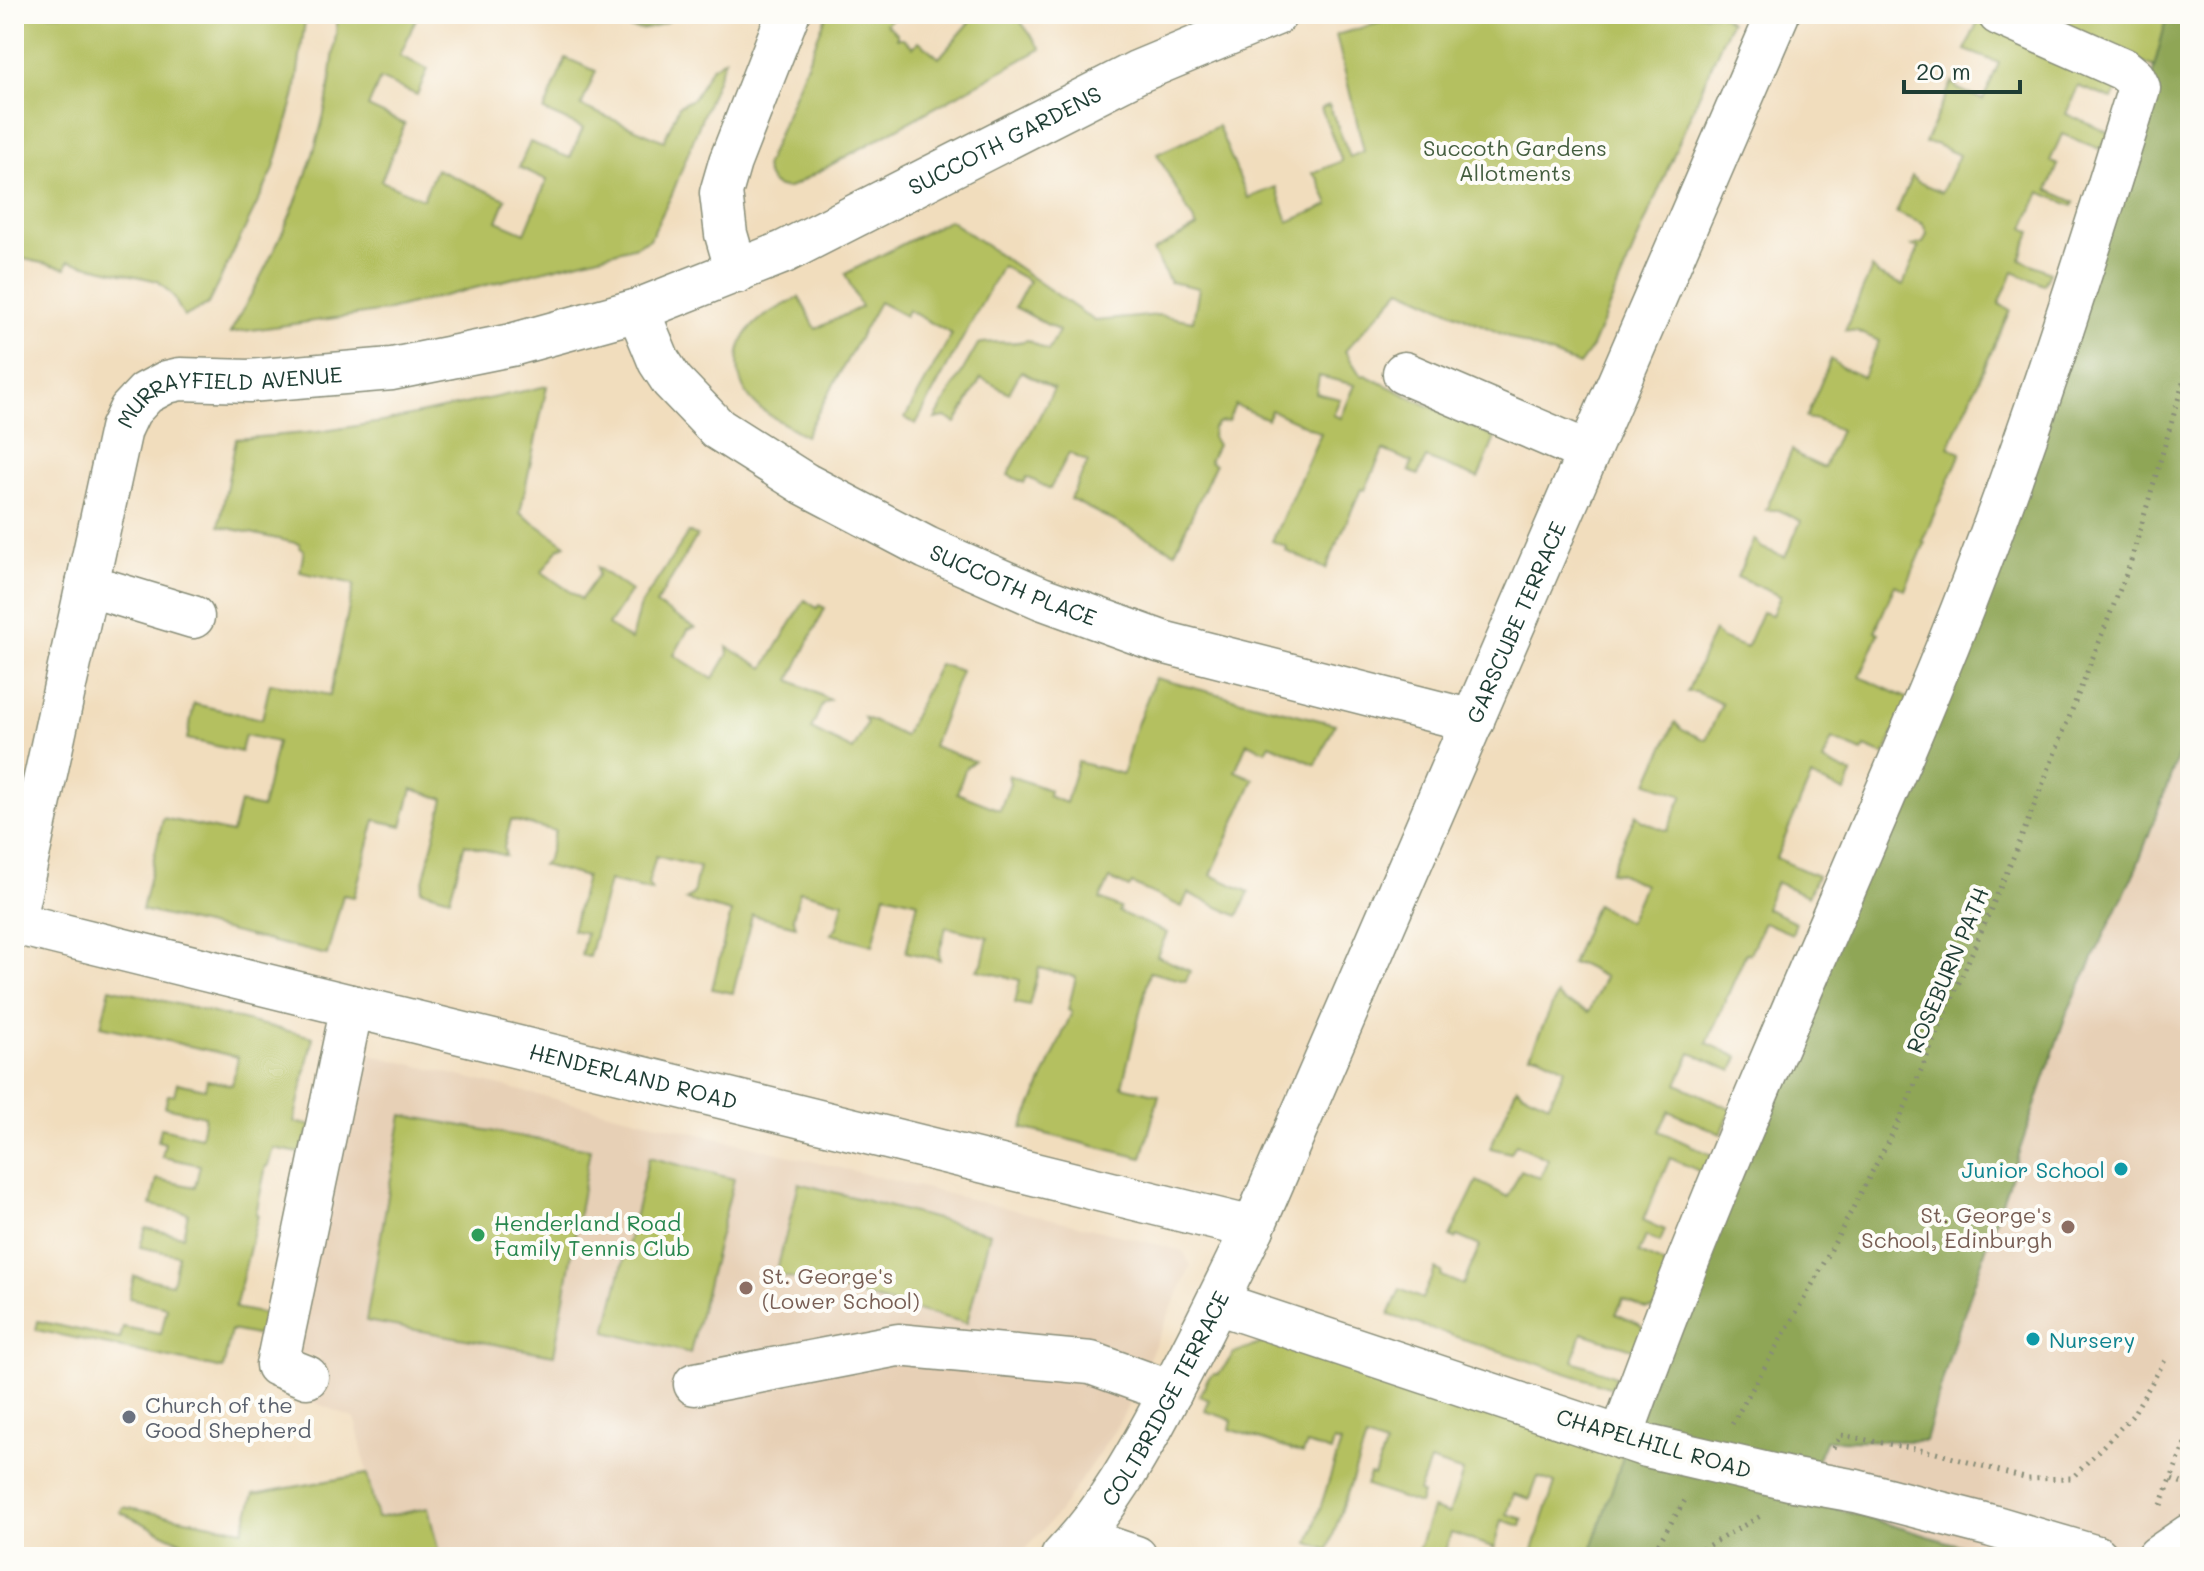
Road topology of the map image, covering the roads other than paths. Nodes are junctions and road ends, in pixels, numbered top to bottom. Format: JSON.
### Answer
{"nodes":[{"id":1,"x":788,"y":14,"type":"edge"},
{"id":2,"x":1276,"y":14,"type":"edge"},
{"id":3,"x":1778,"y":14,"type":"edge"},
{"id":4,"x":1999,"y":14,"type":"edge"},
{"id":5,"x":737,"y":272,"type":"junction"},
{"id":6,"x":638,"y":310,"type":"junction"},
{"id":7,"x":1404,"y":373,"type":"dead end"},
{"id":8,"x":1588,"y":452,"type":"junction"},
{"id":9,"x":87,"y":585,"type":"junction"},
{"id":10,"x":193,"y":617,"type":"dead end"},
{"id":11,"x":1473,"y":721,"type":"junction"},
{"id":12,"x":14,"y":922,"type":"edge"},
{"id":13,"x":352,"y":1006,"type":"junction"},
{"id":14,"x":1253,"y":1228,"type":"junction"},
{"id":15,"x":1217,"y":1303,"type":"junction"},
{"id":16,"x":307,"y":1377,"type":"dead end"},
{"id":17,"x":695,"y":1384,"type":"dead end"},
{"id":18,"x":1171,"y":1392,"type":"junction"},
{"id":19,"x":1634,"y":1442,"type":"junction"},
{"id":20,"x":2175,"y":1522,"type":"edge"},
{"id":21,"x":1073,"y":1545,"type":"edge"},
{"id":22,"x":1136,"y":1557,"type":"edge"},
{"id":23,"x":2097,"y":1557,"type":"edge"},
{"id":24,"x":2158,"y":1557,"type":"edge"}],
"edges":[{"from":1,"to":5,"type":"street"},
{"from":2,"to":5,"type":"street","name":"SUCCOTH GARDENS"},
{"from":3,"to":8,"type":"street","name":"GARSCUBE TERRACE"},
{"from":4,"to":19,"type":"street"},
{"from":5,"to":6,"type":"street","name":"MURRAYFIELD AVENUE"},
{"from":6,"to":9,"type":"street","name":"MURRAYFIELD AVENUE"},
{"from":6,"to":11,"type":"street","name":"SUCCOTH PLACE"},
{"from":7,"to":8,"type":"street"},
{"from":8,"to":11,"type":"street","name":"GARSCUBE TERRACE"},
{"from":9,"to":10,"type":"street"},
{"from":9,"to":12,"type":"street","name":"MURRAYFIELD AVENUE"},
{"from":11,"to":14,"type":"street","name":"GARSCUBE TERRACE"},
{"from":12,"to":13,"type":"street","name":"HENDERLAND ROAD"},
{"from":13,"to":14,"type":"street","name":"HENDERLAND ROAD"},
{"from":13,"to":16,"type":"street"},
{"from":14,"to":15,"type":"street","name":"COLTBRIDGE TERRACE"},
{"from":15,"to":18,"type":"street","name":"COLTBRIDGE TERRACE"},
{"from":15,"to":19,"type":"street","name":"CHAPELHILL ROAD"},
{"from":17,"to":18,"type":"street"},
{"from":18,"to":21,"type":"street","name":"COLTBRIDGE TERRACE"},
{"from":19,"to":23,"type":"street","name":"CHAPELHILL ROAD","bridge":true},
{"from":20,"to":24,"type":"street"},
{"from":21,"to":22,"type":"street"}]}
